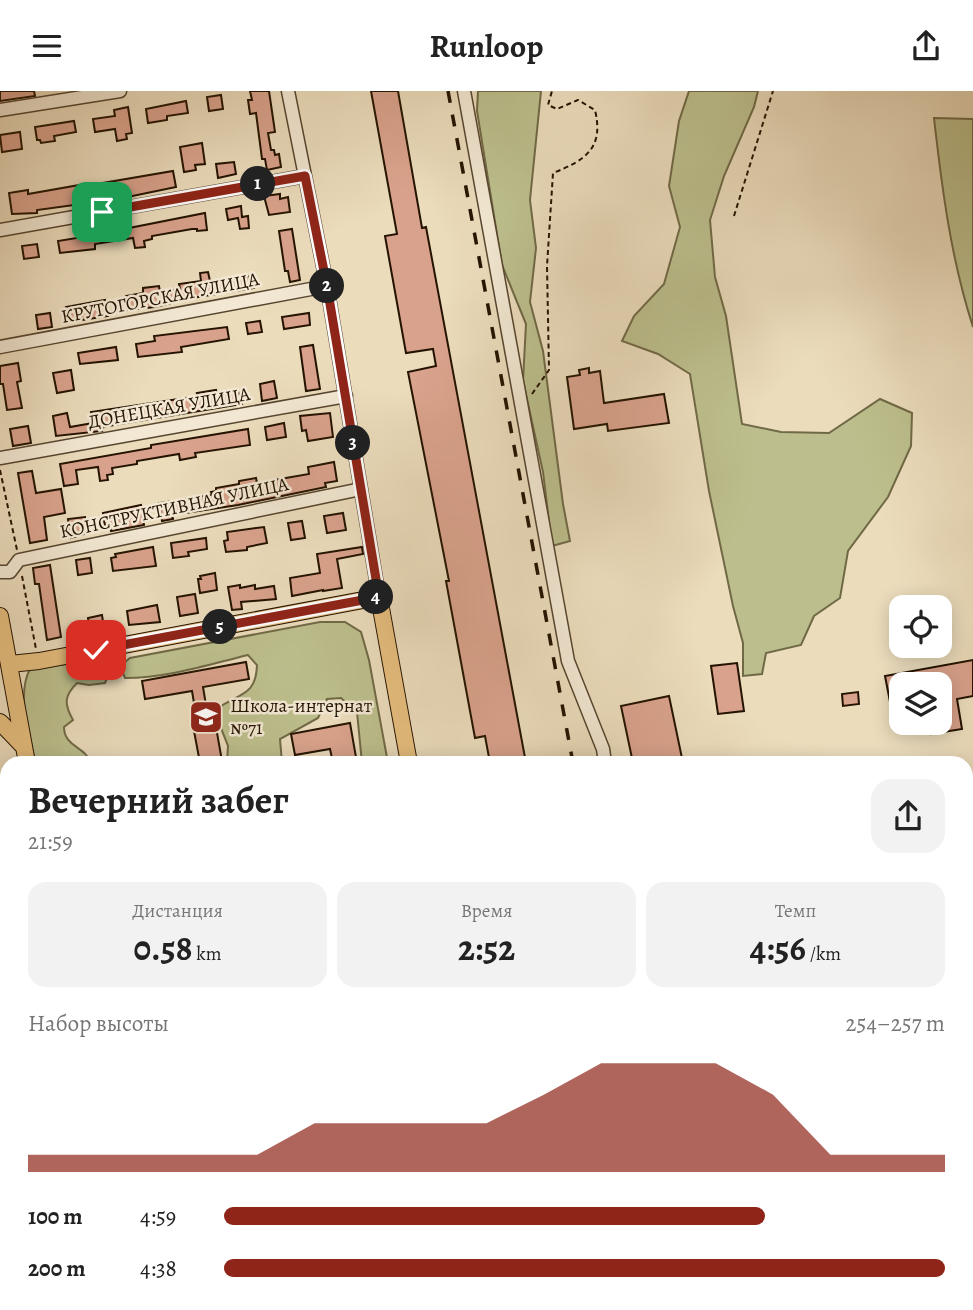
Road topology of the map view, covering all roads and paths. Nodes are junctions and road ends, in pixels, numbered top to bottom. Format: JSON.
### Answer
{"nodes":[{"id":1,"x":120,"y":91,"type":"edge"},
{"id":2,"x":288,"y":91,"type":"edge"},
{"id":3,"x":464,"y":91,"type":"edge"},
{"id":4,"x":552,"y":91,"type":"edge"},
{"id":5,"x":773,"y":91,"type":"edge"},
{"id":6,"x":0,"y":110,"type":"edge"},
{"id":7,"x":305,"y":176,"type":"junction"},
{"id":8,"x":734,"y":216,"type":"dead end"},
{"id":9,"x":0,"y":230,"type":"edge"},
{"id":10,"x":327,"y":286,"type":"junction"},
{"id":11,"x":0,"y":347,"type":"edge"},
{"id":12,"x":346,"y":396,"type":"junction"},
{"id":13,"x":522,"y":407,"type":"junction"},
{"id":14,"x":0,"y":458,"type":"edge"},
{"id":15,"x":361,"y":489,"type":"junction"},
{"id":16,"x":0,"y":572,"type":"edge"},
{"id":17,"x":379,"y":597,"type":"junction"},
{"id":18,"x":0,"y":616,"type":"edge"},
{"id":19,"x":10,"y":664,"type":"junction"},
{"id":20,"x":0,"y":722,"type":"edge"},
{"id":21,"x":23,"y":746,"type":"junction"},
{"id":22,"x":25,"y":756,"type":"edge"},
{"id":23,"x":408,"y":756,"type":"edge"},
{"id":24,"x":604,"y":756,"type":"edge"}],
"edges":[{"from":1,"to":6,"type":"street"},
{"from":2,"to":7,"type":"street"},
{"from":3,"to":13,"type":"street"},
{"from":4,"to":13,"type":"path"},
{"from":5,"to":8,"type":"path"},
{"from":7,"to":9,"type":"street"},
{"from":7,"to":10,"type":"street"},
{"from":10,"to":11,"type":"street","name":"КРУТОГОРСКАЯ УЛИЦА"},
{"from":10,"to":12,"type":"street"},
{"from":12,"to":14,"type":"street","name":"ДОНЕЦКАЯ УЛИЦА"},
{"from":12,"to":15,"type":"street"},
{"from":13,"to":24,"type":"street"},
{"from":15,"to":16,"type":"street","name":"КОНСТРУКТИВНАЯ УЛИЦА"},
{"from":15,"to":17,"type":"street"},
{"from":17,"to":19,"type":"main road"},
{"from":17,"to":23,"type":"main road"},
{"from":18,"to":19,"type":"main road"},
{"from":19,"to":21,"type":"main road"},
{"from":20,"to":21,"type":"main road"},
{"from":21,"to":22,"type":"main road"}]}
